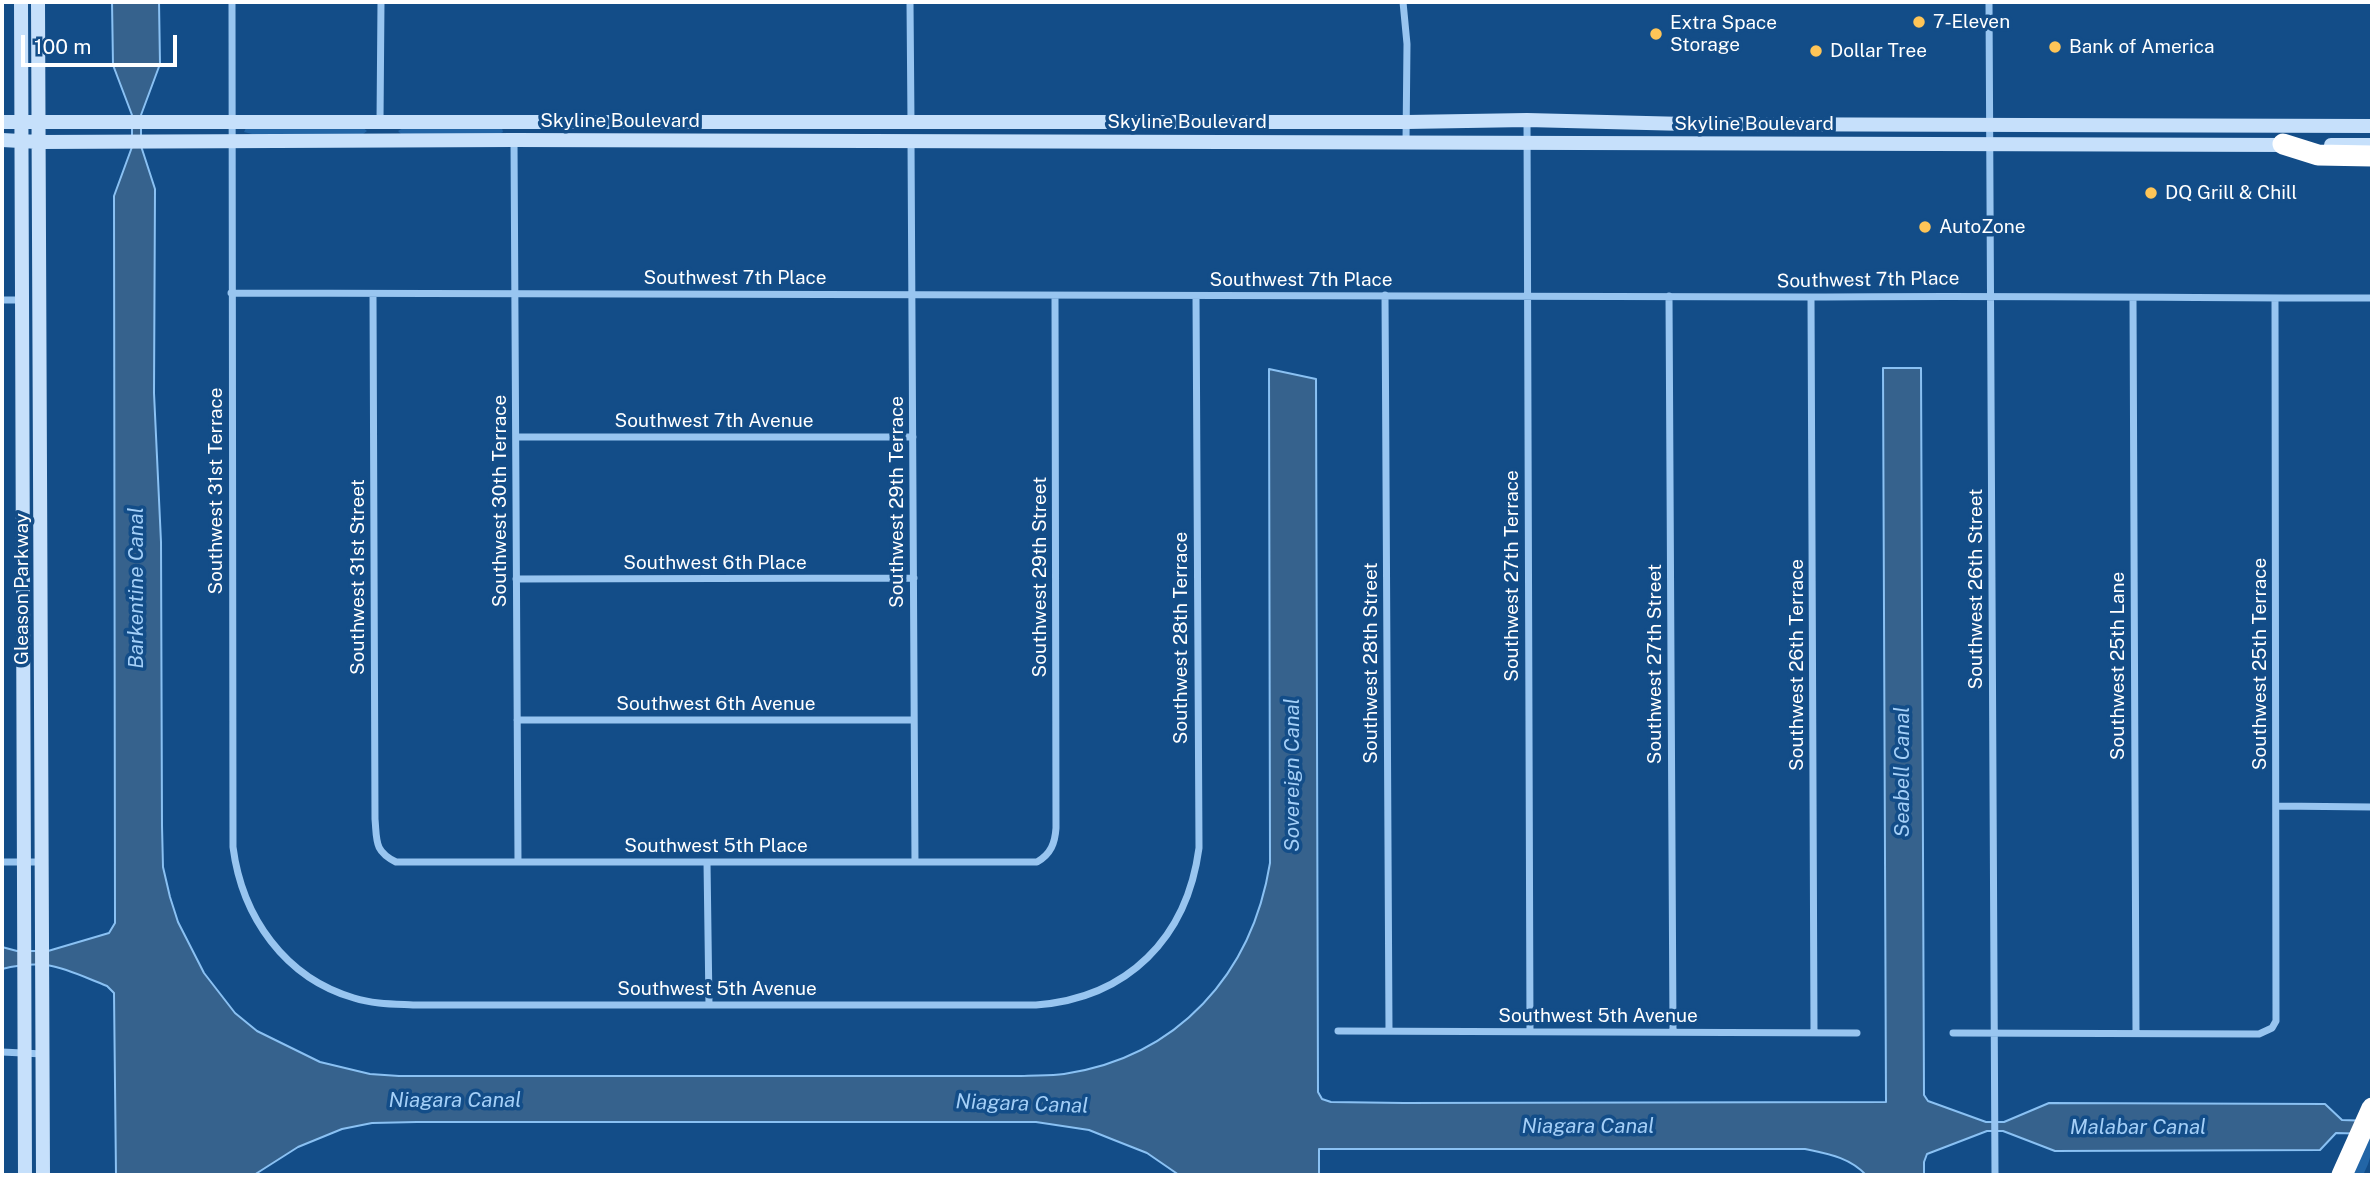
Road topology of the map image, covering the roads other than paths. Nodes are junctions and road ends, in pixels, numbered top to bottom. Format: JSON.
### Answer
{"nodes":[{"id":1,"x":21,"y":2,"type":"edge"},
{"id":2,"x":38,"y":2,"type":"edge"},
{"id":3,"x":232,"y":2,"type":"edge"},
{"id":4,"x":381,"y":2,"type":"edge"},
{"id":5,"x":910,"y":2,"type":"edge"},
{"id":6,"x":1403,"y":2,"type":"edge"},
{"id":7,"x":1989,"y":2,"type":"edge"},
{"id":8,"x":1527,"y":120,"type":"junction"},
{"id":9,"x":380,"y":121,"type":"junction"},
{"id":10,"x":514,"y":121,"type":"junction"},
{"id":11,"x":2,"y":122,"type":"edge"},
{"id":12,"x":22,"y":122,"type":"junction"},
{"id":13,"x":40,"y":122,"type":"junction"},
{"id":14,"x":232,"y":122,"type":"junction"},
{"id":15,"x":911,"y":122,"type":"junction"},
{"id":16,"x":1407,"y":122,"type":"junction"},
{"id":17,"x":1990,"y":124,"type":"junction"},
{"id":18,"x":2372,"y":126,"type":"edge"},
{"id":19,"x":2,"y":140,"type":"edge"},
{"id":20,"x":21,"y":140,"type":"junction"},
{"id":21,"x":381,"y":140,"type":"junction"},
{"id":22,"x":514,"y":140,"type":"junction"},
{"id":23,"x":231,"y":141,"type":"junction"},
{"id":24,"x":911,"y":141,"type":"junction"},
{"id":25,"x":39,"y":142,"type":"junction"},
{"id":26,"x":1406,"y":142,"type":"junction"},
{"id":27,"x":1527,"y":142,"type":"junction"},
{"id":28,"x":1990,"y":144,"type":"junction"},
{"id":29,"x":2283,"y":145,"type":"junction"},
{"id":30,"x":2372,"y":145,"type":"edge"},
{"id":31,"x":2372,"y":156,"type":"edge"},
{"id":32,"x":231,"y":293,"type":"junction"},
{"id":33,"x":515,"y":293,"type":"junction"},
{"id":34,"x":373,"y":294,"type":"junction"},
{"id":35,"x":912,"y":295,"type":"junction"},
{"id":36,"x":1385,"y":295,"type":"junction"},
{"id":37,"x":1527,"y":295,"type":"junction"},
{"id":38,"x":1991,"y":295,"type":"junction"},
{"id":39,"x":1055,"y":296,"type":"junction"},
{"id":40,"x":1196,"y":296,"type":"junction"},
{"id":41,"x":1670,"y":296,"type":"junction"},
{"id":42,"x":1811,"y":297,"type":"junction"},
{"id":43,"x":2133,"y":298,"type":"junction"},
{"id":44,"x":2275,"y":298,"type":"junction"},
{"id":45,"x":2372,"y":298,"type":"edge"},
{"id":46,"x":40,"y":299,"type":"junction"},
{"id":47,"x":2,"y":300,"type":"edge"},
{"id":48,"x":20,"y":300,"type":"junction"},
{"id":49,"x":516,"y":437,"type":"junction"},
{"id":50,"x":913,"y":437,"type":"junction"},
{"id":51,"x":914,"y":578,"type":"junction"},
{"id":52,"x":516,"y":579,"type":"junction"},
{"id":53,"x":517,"y":720,"type":"junction"},
{"id":54,"x":914,"y":720,"type":"junction"},
{"id":55,"x":2277,"y":806,"type":"junction"},
{"id":56,"x":2372,"y":807,"type":"edge"},
{"id":57,"x":1047,"y":856,"type":"joint"},
{"id":58,"x":385,"y":857,"type":"joint"},
{"id":59,"x":2,"y":862,"type":"edge"},
{"id":60,"x":23,"y":862,"type":"junction"},
{"id":61,"x":42,"y":862,"type":"junction"},
{"id":62,"x":518,"y":862,"type":"junction"},
{"id":63,"x":708,"y":862,"type":"junction"},
{"id":64,"x":915,"y":862,"type":"junction"},
{"id":65,"x":291,"y":963,"type":"joint"},
{"id":66,"x":1142,"y":963,"type":"joint"},
{"id":67,"x":709,"y":1005,"type":"junction"},
{"id":68,"x":1338,"y":1031,"type":"dead end"},
{"id":69,"x":1389,"y":1031,"type":"junction"},
{"id":70,"x":1530,"y":1031,"type":"junction"},
{"id":71,"x":1673,"y":1032,"type":"junction"},
{"id":72,"x":1814,"y":1032,"type":"junction"},
{"id":73,"x":1995,"y":1032,"type":"junction"},
{"id":74,"x":1857,"y":1033,"type":"dead end"},
{"id":75,"x":1954,"y":1033,"type":"dead end"},
{"id":76,"x":2136,"y":1033,"type":"junction"},
{"id":77,"x":2,"y":1052,"type":"edge"},
{"id":78,"x":24,"y":1054,"type":"junction"},
{"id":79,"x":43,"y":1054,"type":"junction"},
{"id":80,"x":2372,"y":1108,"type":"edge"},
{"id":81,"x":25,"y":1175,"type":"edge"},
{"id":82,"x":43,"y":1175,"type":"edge"},
{"id":83,"x":1995,"y":1175,"type":"edge"},
{"id":84,"x":2342,"y":1175,"type":"edge"}],
"edges":[{"from":1,"to":12,"type":"street","name":"Gleason Parkway"},
{"from":2,"to":13,"type":"street","name":"Gleason Parkway"},
{"from":3,"to":14,"type":"street","name":"Southwest 31st Terrace"},
{"from":4,"to":9,"type":"street"},
{"from":5,"to":15,"type":"street"},
{"from":6,"to":16,"type":"street"},
{"from":7,"to":17,"type":"street","name":"Southwest 26th Street"},
{"from":8,"to":16,"type":"street","name":"Skyline Boulevard"},
{"from":8,"to":17,"type":"street","name":"Skyline Boulevard"},
{"from":8,"to":27,"type":"street","name":"Southwest 27th Terrace"},
{"from":9,"to":10,"type":"street","name":"Skyline Boulevard"},
{"from":9,"to":14,"type":"street","name":"Skyline Boulevard"},
{"from":9,"to":21,"type":"street"},
{"from":10,"to":15,"type":"street","name":"Skyline Boulevard"},
{"from":10,"to":22,"type":"street"},
{"from":11,"to":12,"type":"street","name":"Skyline Boulevard"},
{"from":12,"to":13,"type":"street","name":"Skyline Boulevard"},
{"from":12,"to":20,"type":"street","name":"Gleason Parkway"},
{"from":13,"to":14,"type":"street","name":"Skyline Boulevard"},
{"from":13,"to":25,"type":"street","name":"Gleason Parkway"},
{"from":14,"to":23,"type":"street","name":"Southwest 31st Terrace"},
{"from":15,"to":16,"type":"street","name":"Skyline Boulevard"},
{"from":15,"to":24,"type":"street"},
{"from":16,"to":26,"type":"street"},
{"from":17,"to":18,"type":"street","name":"Skyline Boulevard"},
{"from":17,"to":28,"type":"street","name":"Southwest 26th Street"},
{"from":19,"to":20,"type":"street","name":"Skyline Boulevard"},
{"from":20,"to":25,"type":"street","name":"Skyline Boulevard"},
{"from":20,"to":48,"type":"street","name":"Gleason Parkway"},
{"from":21,"to":22,"type":"street","name":"Skyline Boulevard"},
{"from":21,"to":23,"type":"street","name":"Skyline Boulevard"},
{"from":22,"to":24,"type":"street","name":"Skyline Boulevard"},
{"from":22,"to":33,"type":"street","name":"Southwest 30th Terrace"},
{"from":23,"to":25,"type":"street","name":"Skyline Boulevard"},
{"from":23,"to":32,"type":"street","name":"Southwest 31st Terrace"},
{"from":24,"to":26,"type":"street","name":"Skyline Boulevard"},
{"from":24,"to":35,"type":"street","name":"Southwest 29th Terrace"},
{"from":25,"to":46,"type":"street","name":"Gleason Parkway"},
{"from":26,"to":27,"type":"street","name":"Skyline Boulevard"},
{"from":27,"to":28,"type":"street","name":"Skyline Boulevard"},
{"from":27,"to":37,"type":"street","name":"Southwest 27th Terrace"},
{"from":28,"to":29,"type":"street","name":"Skyline Boulevard"},
{"from":28,"to":38,"type":"street","name":"Southwest 26th Street"},
{"from":29,"to":30,"type":"street","name":"Skyline Boulevard"},
{"from":29,"to":31,"type":"highway"},
{"from":32,"to":34,"type":"street","name":"Southwest 7th Place"},
{"from":32,"to":65,"type":"street","name":"Southwest 31st Terrace"},
{"from":33,"to":34,"type":"street","name":"Southwest 7th Place"},
{"from":33,"to":35,"type":"street","name":"Southwest 7th Place"},
{"from":33,"to":49,"type":"street","name":"Southwest 30th Terrace"},
{"from":34,"to":58,"type":"street","name":"Southwest 31st Street"},
{"from":35,"to":39,"type":"street","name":"Southwest 7th Place"},
{"from":35,"to":50,"type":"street","name":"Southwest 29th Terrace"},
{"from":36,"to":37,"type":"street","name":"Southwest 7th Place"},
{"from":36,"to":40,"type":"street","name":"Southwest 7th Place"},
{"from":36,"to":69,"type":"street","name":"Southwest 28th Street"},
{"from":37,"to":41,"type":"street","name":"Southwest 7th Place"},
{"from":37,"to":70,"type":"street","name":"Southwest 27th Terrace"},
{"from":38,"to":42,"type":"street","name":"Southwest 7th Place"},
{"from":38,"to":43,"type":"street","name":"Southwest 7th Place"},
{"from":38,"to":73,"type":"street","name":"Southwest 26th Street"},
{"from":39,"to":40,"type":"street","name":"Southwest 7th Place"},
{"from":39,"to":57,"type":"street","name":"Southwest 29th Street"},
{"from":40,"to":66,"type":"street","name":"Southwest 28th Terrace"},
{"from":41,"to":42,"type":"street","name":"Southwest 7th Place"},
{"from":41,"to":71,"type":"street","name":"Southwest 27th Street"},
{"from":42,"to":72,"type":"street","name":"Southwest 26th Terrace"},
{"from":43,"to":44,"type":"street","name":"Southwest 7th Place"},
{"from":43,"to":76,"type":"street","name":"Southwest 25th Lane"},
{"from":44,"to":45,"type":"street","name":"Southwest 7th Place"},
{"from":44,"to":55,"type":"street","name":"Southwest 25th Terrace"},
{"from":46,"to":48,"type":"street"},
{"from":46,"to":61,"type":"street","name":"Gleason Parkway"},
{"from":47,"to":48,"type":"street"},
{"from":48,"to":60,"type":"street","name":"Gleason Parkway"},
{"from":49,"to":50,"type":"street","name":"Southwest 7th Avenue"},
{"from":49,"to":52,"type":"street","name":"Southwest 30th Terrace"},
{"from":50,"to":51,"type":"street","name":"Southwest 29th Terrace"},
{"from":51,"to":52,"type":"street","name":"Southwest 6th Place"},
{"from":51,"to":54,"type":"street","name":"Southwest 29th Terrace"},
{"from":52,"to":53,"type":"street","name":"Southwest 30th Terrace"},
{"from":53,"to":54,"type":"street","name":"Southwest 6th Avenue"},
{"from":53,"to":62,"type":"street","name":"Southwest 30th Terrace"},
{"from":54,"to":64,"type":"street","name":"Southwest 29th Terrace"},
{"from":55,"to":56,"type":"street"},
{"from":55,"to":76,"type":"street","name":"Southwest 25th Terrace"},
{"from":57,"to":64,"type":"street","name":"Southwest 5th Place"},
{"from":58,"to":62,"type":"street","name":"Southwest 5th Place"},
{"from":59,"to":60,"type":"street"},
{"from":60,"to":61,"type":"street"},
{"from":60,"to":78,"type":"street","name":"Gleason Parkway"},
{"from":61,"to":79,"type":"street","name":"Gleason Parkway"},
{"from":62,"to":63,"type":"street","name":"Southwest 5th Place"},
{"from":63,"to":64,"type":"street","name":"Southwest 5th Place"},
{"from":63,"to":67,"type":"street"},
{"from":65,"to":67,"type":"street","name":"Southwest 5th Avenue"},
{"from":66,"to":67,"type":"street","name":"Southwest 5th Avenue"},
{"from":68,"to":69,"type":"street","name":"Southwest 5th Avenue"},
{"from":69,"to":70,"type":"street","name":"Southwest 5th Avenue"},
{"from":70,"to":71,"type":"street","name":"Southwest 5th Avenue"},
{"from":71,"to":72,"type":"street","name":"Southwest 5th Avenue"},
{"from":72,"to":74,"type":"street","name":"Southwest 5th Avenue"},
{"from":73,"to":75,"type":"street"},
{"from":73,"to":76,"type":"street"},
{"from":73,"to":83,"type":"street","name":"Southwest 26th Street"},
{"from":77,"to":78,"type":"street"},
{"from":78,"to":79,"type":"street"},
{"from":78,"to":81,"type":"street","name":"Gleason Parkway"},
{"from":79,"to":82,"type":"street","name":"Gleason Parkway"},
{"from":80,"to":84,"type":"highway"}]}
